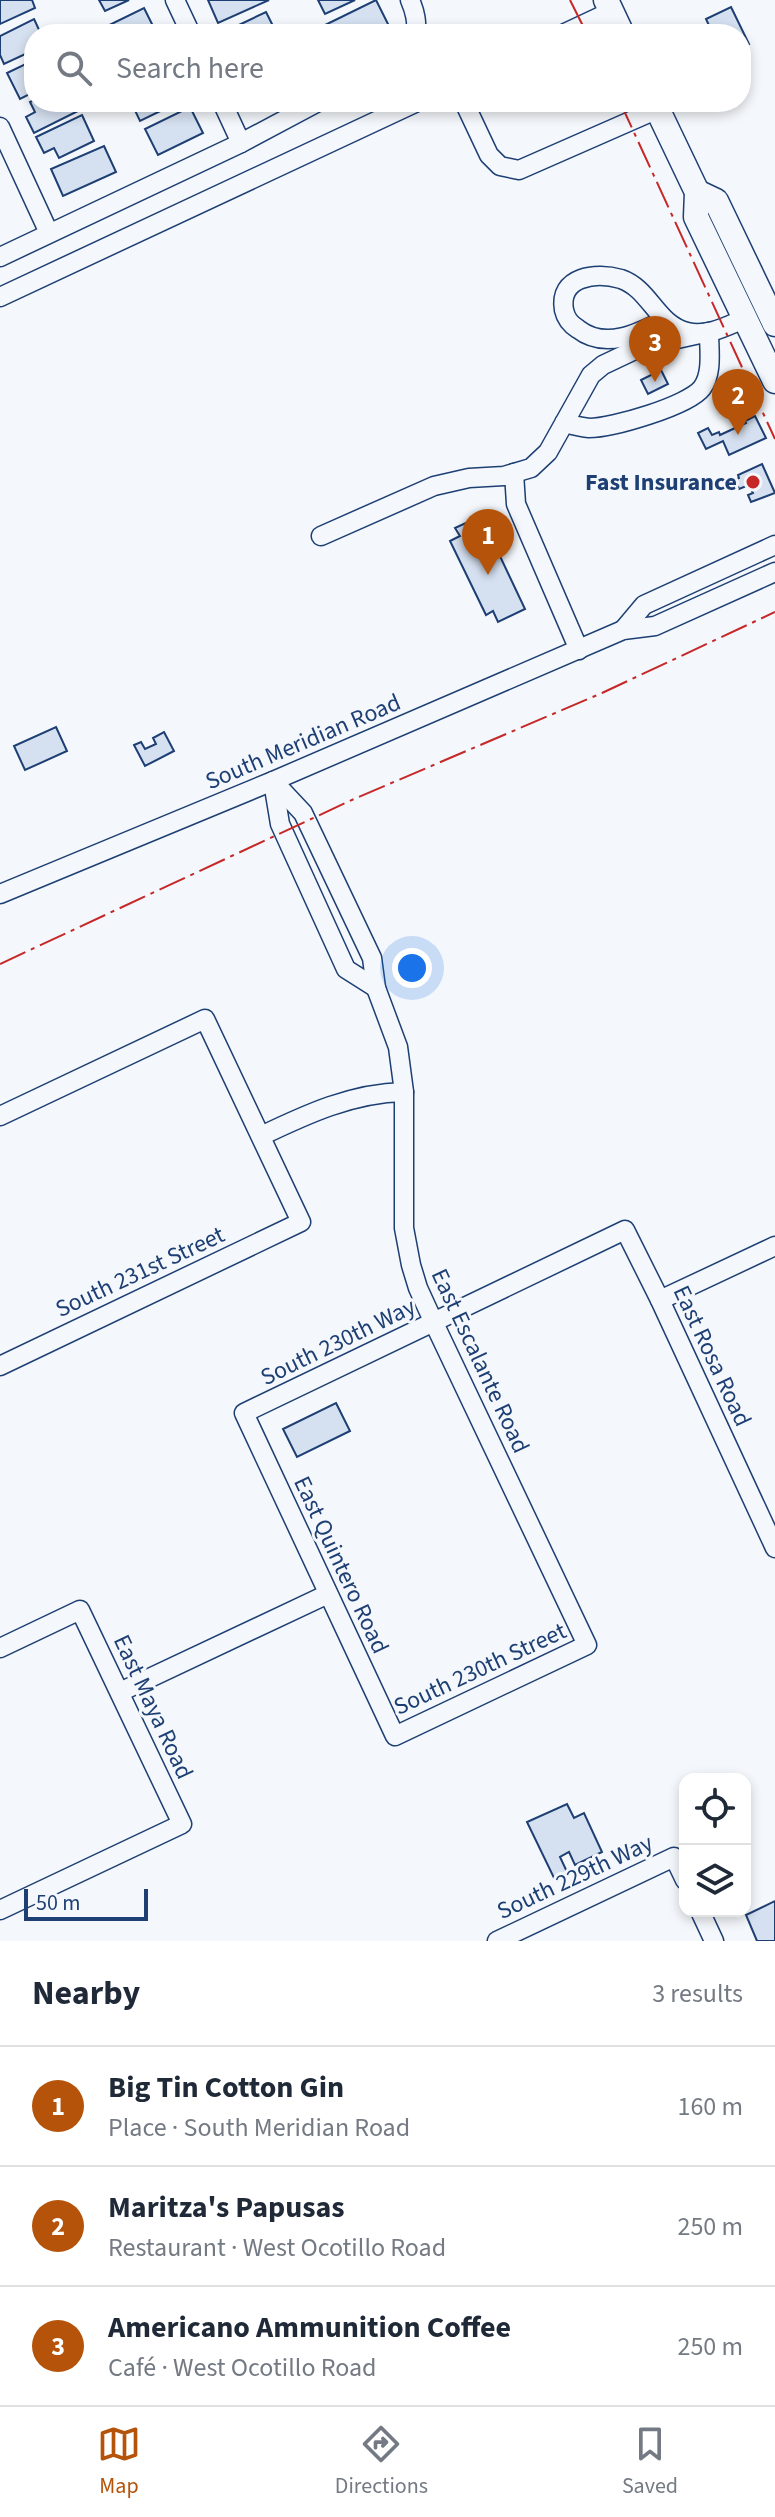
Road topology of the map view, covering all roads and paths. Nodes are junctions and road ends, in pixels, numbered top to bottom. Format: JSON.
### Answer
{"nodes":[{"id":1,"x":175,"y":0,"type":"edge"},
{"id":2,"x":410,"y":0,"type":"edge"},
{"id":3,"x":609,"y":6,"type":"edge"},
{"id":4,"x":186,"y":24,"type":"edge"},
{"id":5,"x":414,"y":24,"type":"edge"},
{"id":6,"x":579,"y":24,"type":"edge"},
{"id":7,"x":227,"y":112,"type":"edge"},
{"id":8,"x":299,"y":112,"type":"edge"},
{"id":9,"x":396,"y":112,"type":"edge"},
{"id":10,"x":469,"y":112,"type":"edge"},
{"id":11,"x":643,"y":112,"type":"edge"},
{"id":12,"x":659,"y":112,"type":"edge"},
{"id":13,"x":0,"y":127,"type":"edge"},
{"id":14,"x":241,"y":143,"type":"junction"},
{"id":15,"x":697,"y":192,"type":"junction"},
{"id":16,"x":49,"y":233,"type":"junction"},
{"id":17,"x":0,"y":257,"type":"edge"},
{"id":18,"x":0,"y":297,"type":"edge"},
{"id":19,"x":746,"y":318,"type":"junction"},
{"id":20,"x":664,"y":320,"type":"junction"},
{"id":21,"x":775,"y":324,"type":"edge"},
{"id":22,"x":709,"y":332,"type":"junction"},
{"id":23,"x":775,"y":381,"type":"edge"},
{"id":24,"x":564,"y":423,"type":"junction"},
{"id":25,"x":514,"y":473,"type":"junction"},
{"id":26,"x":321,"y":536,"type":"dead end"},
{"id":27,"x":775,"y":545,"type":"edge"},
{"id":28,"x":775,"y":572,"type":"edge"},
{"id":29,"x":623,"y":630,"type":"junction"},
{"id":30,"x":579,"y":650,"type":"junction"},
{"id":31,"x":273,"y":781,"type":"junction"},
{"id":32,"x":0,"y":894,"type":"edge"},
{"id":33,"x":376,"y":988,"type":"junction"},
{"id":34,"x":404,"y":1092,"type":"junction"},
{"id":35,"x":0,"y":1116,"type":"edge"},
{"id":36,"x":261,"y":1136,"type":"junction"},
{"id":37,"x":625,"y":1230,"type":"joint"},
{"id":38,"x":775,"y":1246,"type":"edge"},
{"id":39,"x":660,"y":1300,"type":"junction"},
{"id":40,"x":434,"y":1323,"type":"junction"},
{"id":41,"x":0,"y":1366,"type":"edge"},
{"id":42,"x":244,"y":1413,"type":"joint"},
{"id":43,"x":775,"y":1548,"type":"edge"},
{"id":44,"x":328,"y":1594,"type":"junction"},
{"id":45,"x":587,"y":1645,"type":"joint"},
{"id":46,"x":0,"y":1648,"type":"edge"},
{"id":47,"x":120,"y":1692,"type":"junction"},
{"id":48,"x":395,"y":1736,"type":"joint"},
{"id":49,"x":679,"y":1867,"type":"edge"},
{"id":50,"x":0,"y":1910,"type":"edge"},
{"id":51,"x":703,"y":1917,"type":"edge"},
{"id":52,"x":497,"y":1941,"type":"edge"},
{"id":53,"x":714,"y":1941,"type":"edge"}],
"edges":[{"from":1,"to":4,"type":"street"},
{"from":2,"to":5,"type":"street"},
{"from":3,"to":6,"type":"street"},
{"from":7,"to":14,"type":"street"},
{"from":8,"to":14,"type":"street"},
{"from":9,"to":18,"type":"street"},
{"from":10,"to":11,"type":"street"},
{"from":12,"to":15,"type":"main road"},
{"from":13,"to":16,"type":"street"},
{"from":14,"to":16,"type":"street"},
{"from":15,"to":19,"type":"main road"},
{"from":15,"to":21,"type":"main road"},
{"from":16,"to":17,"type":"street"},
{"from":19,"to":22,"type":"street"},
{"from":19,"to":23,"type":"main road"},
{"from":20,"to":20,"type":"street"},
{"from":20,"to":22,"type":"street"},
{"from":22,"to":24,"type":"street"},
{"from":22,"to":24,"type":"street"},
{"from":24,"to":25,"type":"street"},
{"from":25,"to":26,"type":"street"},
{"from":25,"to":30,"type":"street"},
{"from":27,"to":29,"type":"street","name":"South Meridian Road"},
{"from":28,"to":29,"type":"street","name":"South Meridian Road"},
{"from":29,"to":30,"type":"street","name":"South Meridian Road"},
{"from":30,"to":31,"type":"street","name":"South Meridian Road"},
{"from":31,"to":32,"type":"street","name":"South Meridian Road"},
{"from":31,"to":33,"type":"street","name":"East Escalante Road"},
{"from":31,"to":33,"type":"street"},
{"from":33,"to":34,"type":"street","name":"East Escalante Road"},
{"from":34,"to":36,"type":"street"},
{"from":34,"to":40,"type":"street","name":"East Escalante Road"},
{"from":35,"to":36,"type":"street"},
{"from":36,"to":41,"type":"street","name":"South 231st Street"},
{"from":37,"to":39,"type":"street","name":"East Rosa Road"},
{"from":37,"to":40,"type":"street","name":"South 230th Way"},
{"from":38,"to":39,"type":"street"},
{"from":39,"to":43,"type":"street","name":"East Rosa Road"},
{"from":40,"to":42,"type":"street","name":"South 230th Way"},
{"from":40,"to":45,"type":"street","name":"East Escalante Road"},
{"from":42,"to":44,"type":"street","name":"East Quintero Road"},
{"from":44,"to":47,"type":"street"},
{"from":44,"to":48,"type":"street","name":"East Quintero Road"},
{"from":45,"to":48,"type":"street","name":"South 230th Street"},
{"from":46,"to":47,"type":"street","name":"East Maya Road"},
{"from":47,"to":50,"type":"street","name":"East Maya Road"},
{"from":49,"to":52,"type":"street","name":"South 229th Way"},
{"from":51,"to":53,"type":"street"}]}
